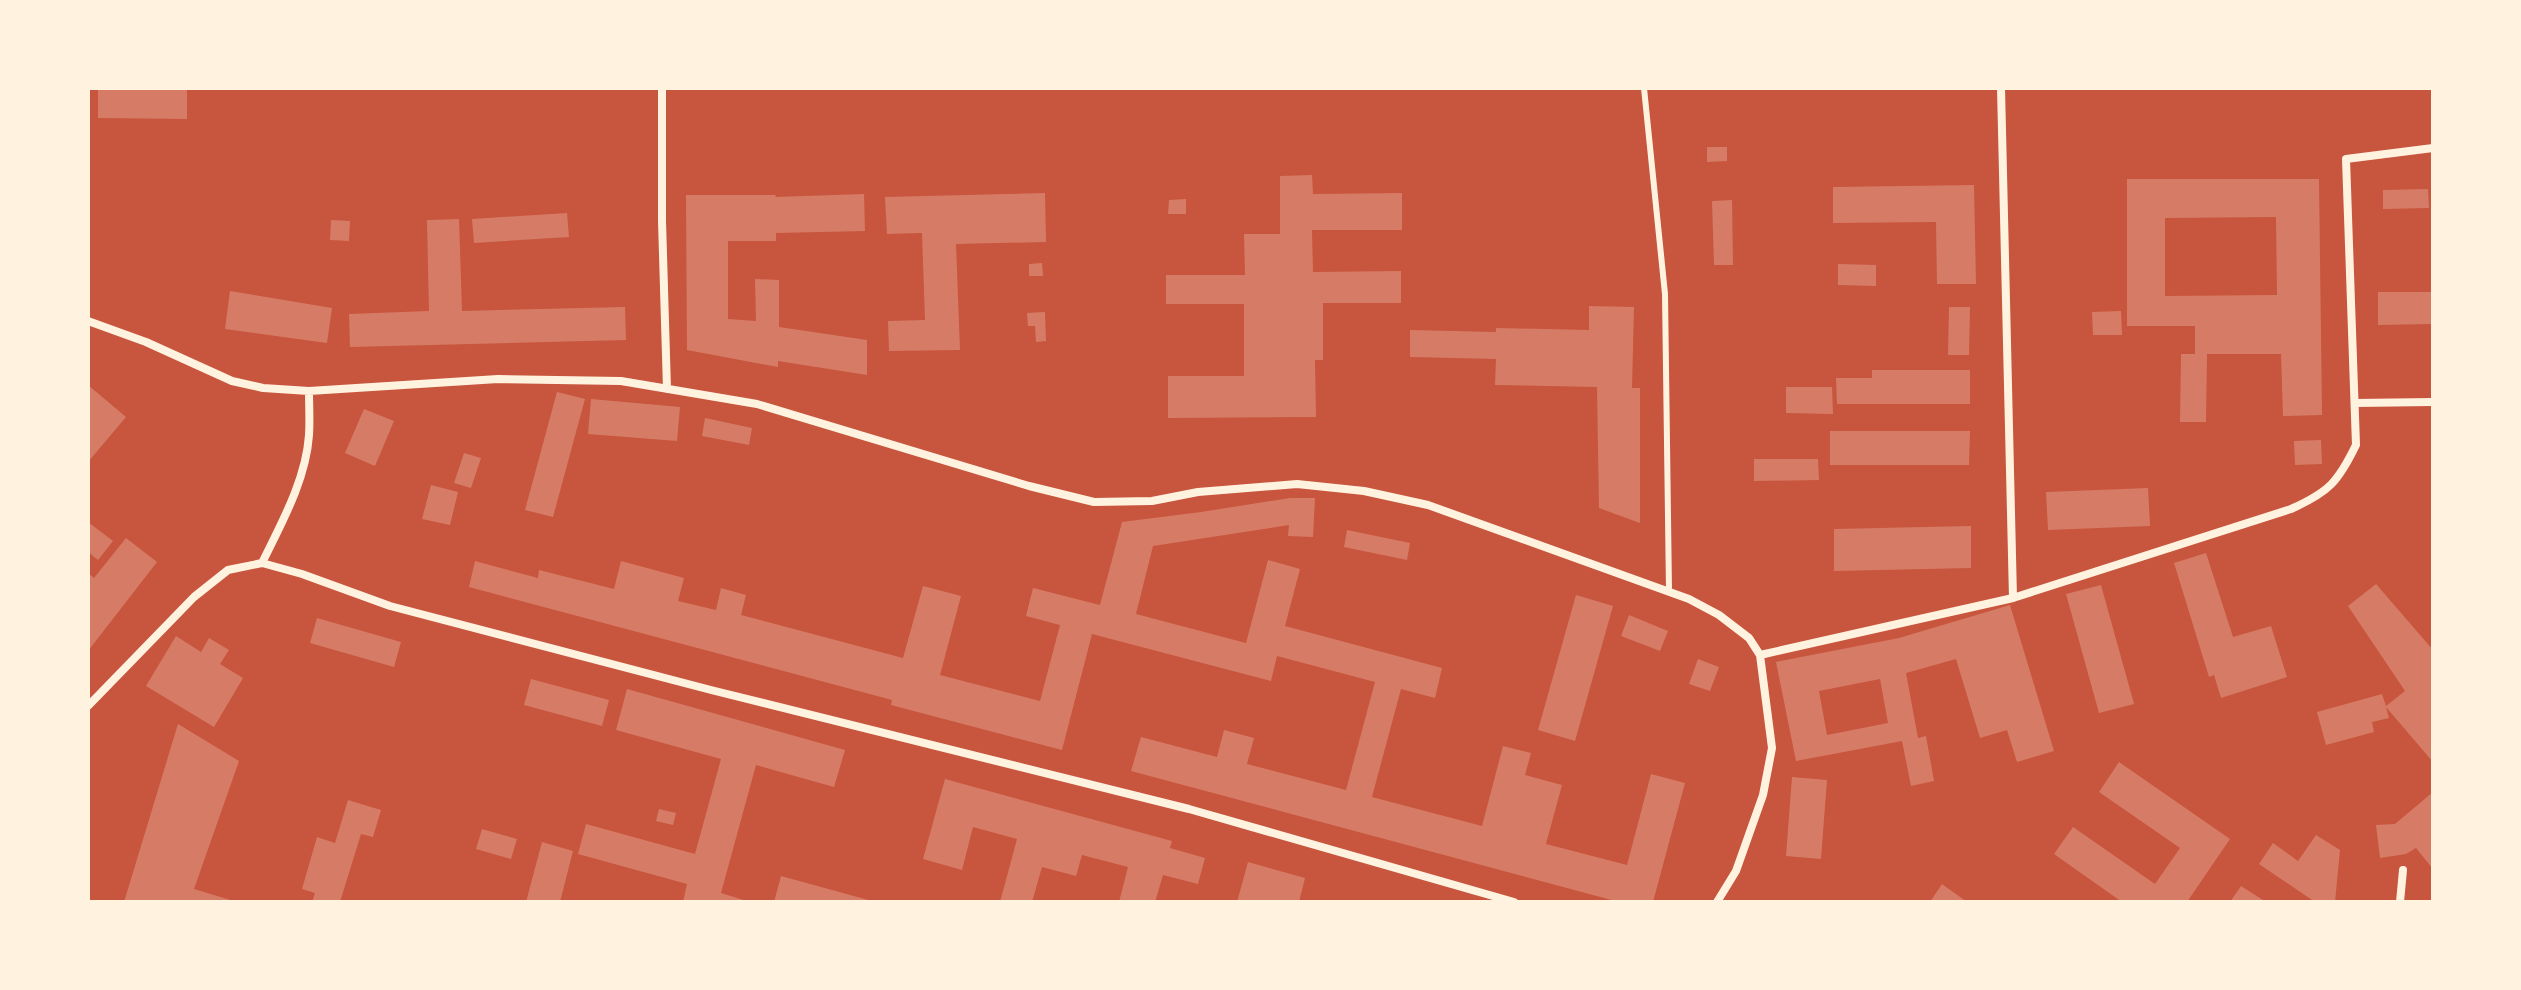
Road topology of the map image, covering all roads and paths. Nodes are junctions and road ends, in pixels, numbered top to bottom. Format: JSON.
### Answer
{"nodes":[{"id":1,"x":662,"y":88,"type":"edge"},
{"id":2,"x":1644,"y":88,"type":"edge"},
{"id":3,"x":2001,"y":88,"type":"edge"},
{"id":4,"x":2433,"y":148,"type":"edge"},
{"id":5,"x":88,"y":321,"type":"edge"},
{"id":6,"x":667,"y":389,"type":"junction"},
{"id":7,"x":309,"y":391,"type":"junction"},
{"id":8,"x":2433,"y":402,"type":"edge"},
{"id":9,"x":2355,"y":403,"type":"junction"},
{"id":10,"x":262,"y":563,"type":"junction"},
{"id":11,"x":1669,"y":591,"type":"junction"},
{"id":12,"x":2013,"y":598,"type":"junction"},
{"id":13,"x":1760,"y":655,"type":"junction"},
{"id":14,"x":88,"y":706,"type":"edge"},
{"id":15,"x":2403,"y":870,"type":"dead end"},
{"id":16,"x":1514,"y":902,"type":"edge"},
{"id":17,"x":1717,"y":902,"type":"edge"},
{"id":18,"x":2400,"y":902,"type":"edge"}],
"edges":[{"from":1,"to":6,"type":"street"},
{"from":2,"to":11,"type":"lane"},
{"from":3,"to":12,"type":"street"},
{"from":4,"to":9,"type":"street"},
{"from":5,"to":7,"type":"street"},
{"from":6,"to":7,"type":"street"},
{"from":6,"to":11,"type":"street"},
{"from":7,"to":10,"type":"street"},
{"from":8,"to":9,"type":"street"},
{"from":9,"to":12,"type":"street"},
{"from":10,"to":14,"type":"street"},
{"from":10,"to":16,"type":"street"},
{"from":11,"to":13,"type":"street"},
{"from":12,"to":13,"type":"street"},
{"from":13,"to":17,"type":"street"},
{"from":15,"to":18,"type":"street"}]}
